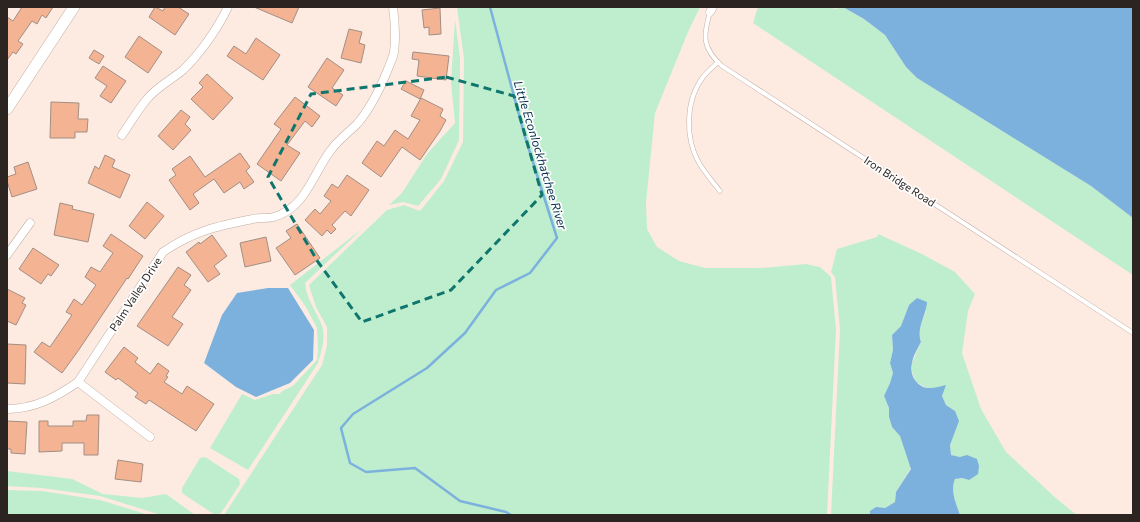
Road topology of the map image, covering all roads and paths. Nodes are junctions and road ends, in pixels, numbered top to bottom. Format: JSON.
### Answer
{"nodes":[{"id":1,"x":74,"y":7,"type":"edge"},
{"id":2,"x":228,"y":7,"type":"edge"},
{"id":3,"x":393,"y":7,"type":"edge"},
{"id":4,"x":712,"y":9,"type":"edge"},
{"id":5,"x":718,"y":62,"type":"junction"},
{"id":6,"x":7,"y":109,"type":"edge"},
{"id":7,"x":122,"y":135,"type":"dead end"},
{"id":8,"x":720,"y":190,"type":"dead end"},
{"id":9,"x":30,"y":223,"type":"dead end"},
{"id":10,"x":7,"y":255,"type":"edge"},
{"id":11,"x":1133,"y":333,"type":"edge"},
{"id":12,"x":78,"y":382,"type":"junction"},
{"id":13,"x":7,"y":409,"type":"edge"},
{"id":14,"x":150,"y":437,"type":"dead end"}],
"edges":[{"from":1,"to":6,"type":"street"},
{"from":2,"to":7,"type":"street"},
{"from":3,"to":12,"type":"street","name":"Palm Valley Drive"},
{"from":4,"to":5,"type":"lane","name":"Iron Bridge Road"},
{"from":5,"to":8,"type":"lane"},
{"from":5,"to":11,"type":"lane","name":"Iron Bridge Road"},
{"from":9,"to":10,"type":"street"},
{"from":12,"to":13,"type":"street","name":"Palm Valley Drive"},
{"from":12,"to":14,"type":"street"}]}
